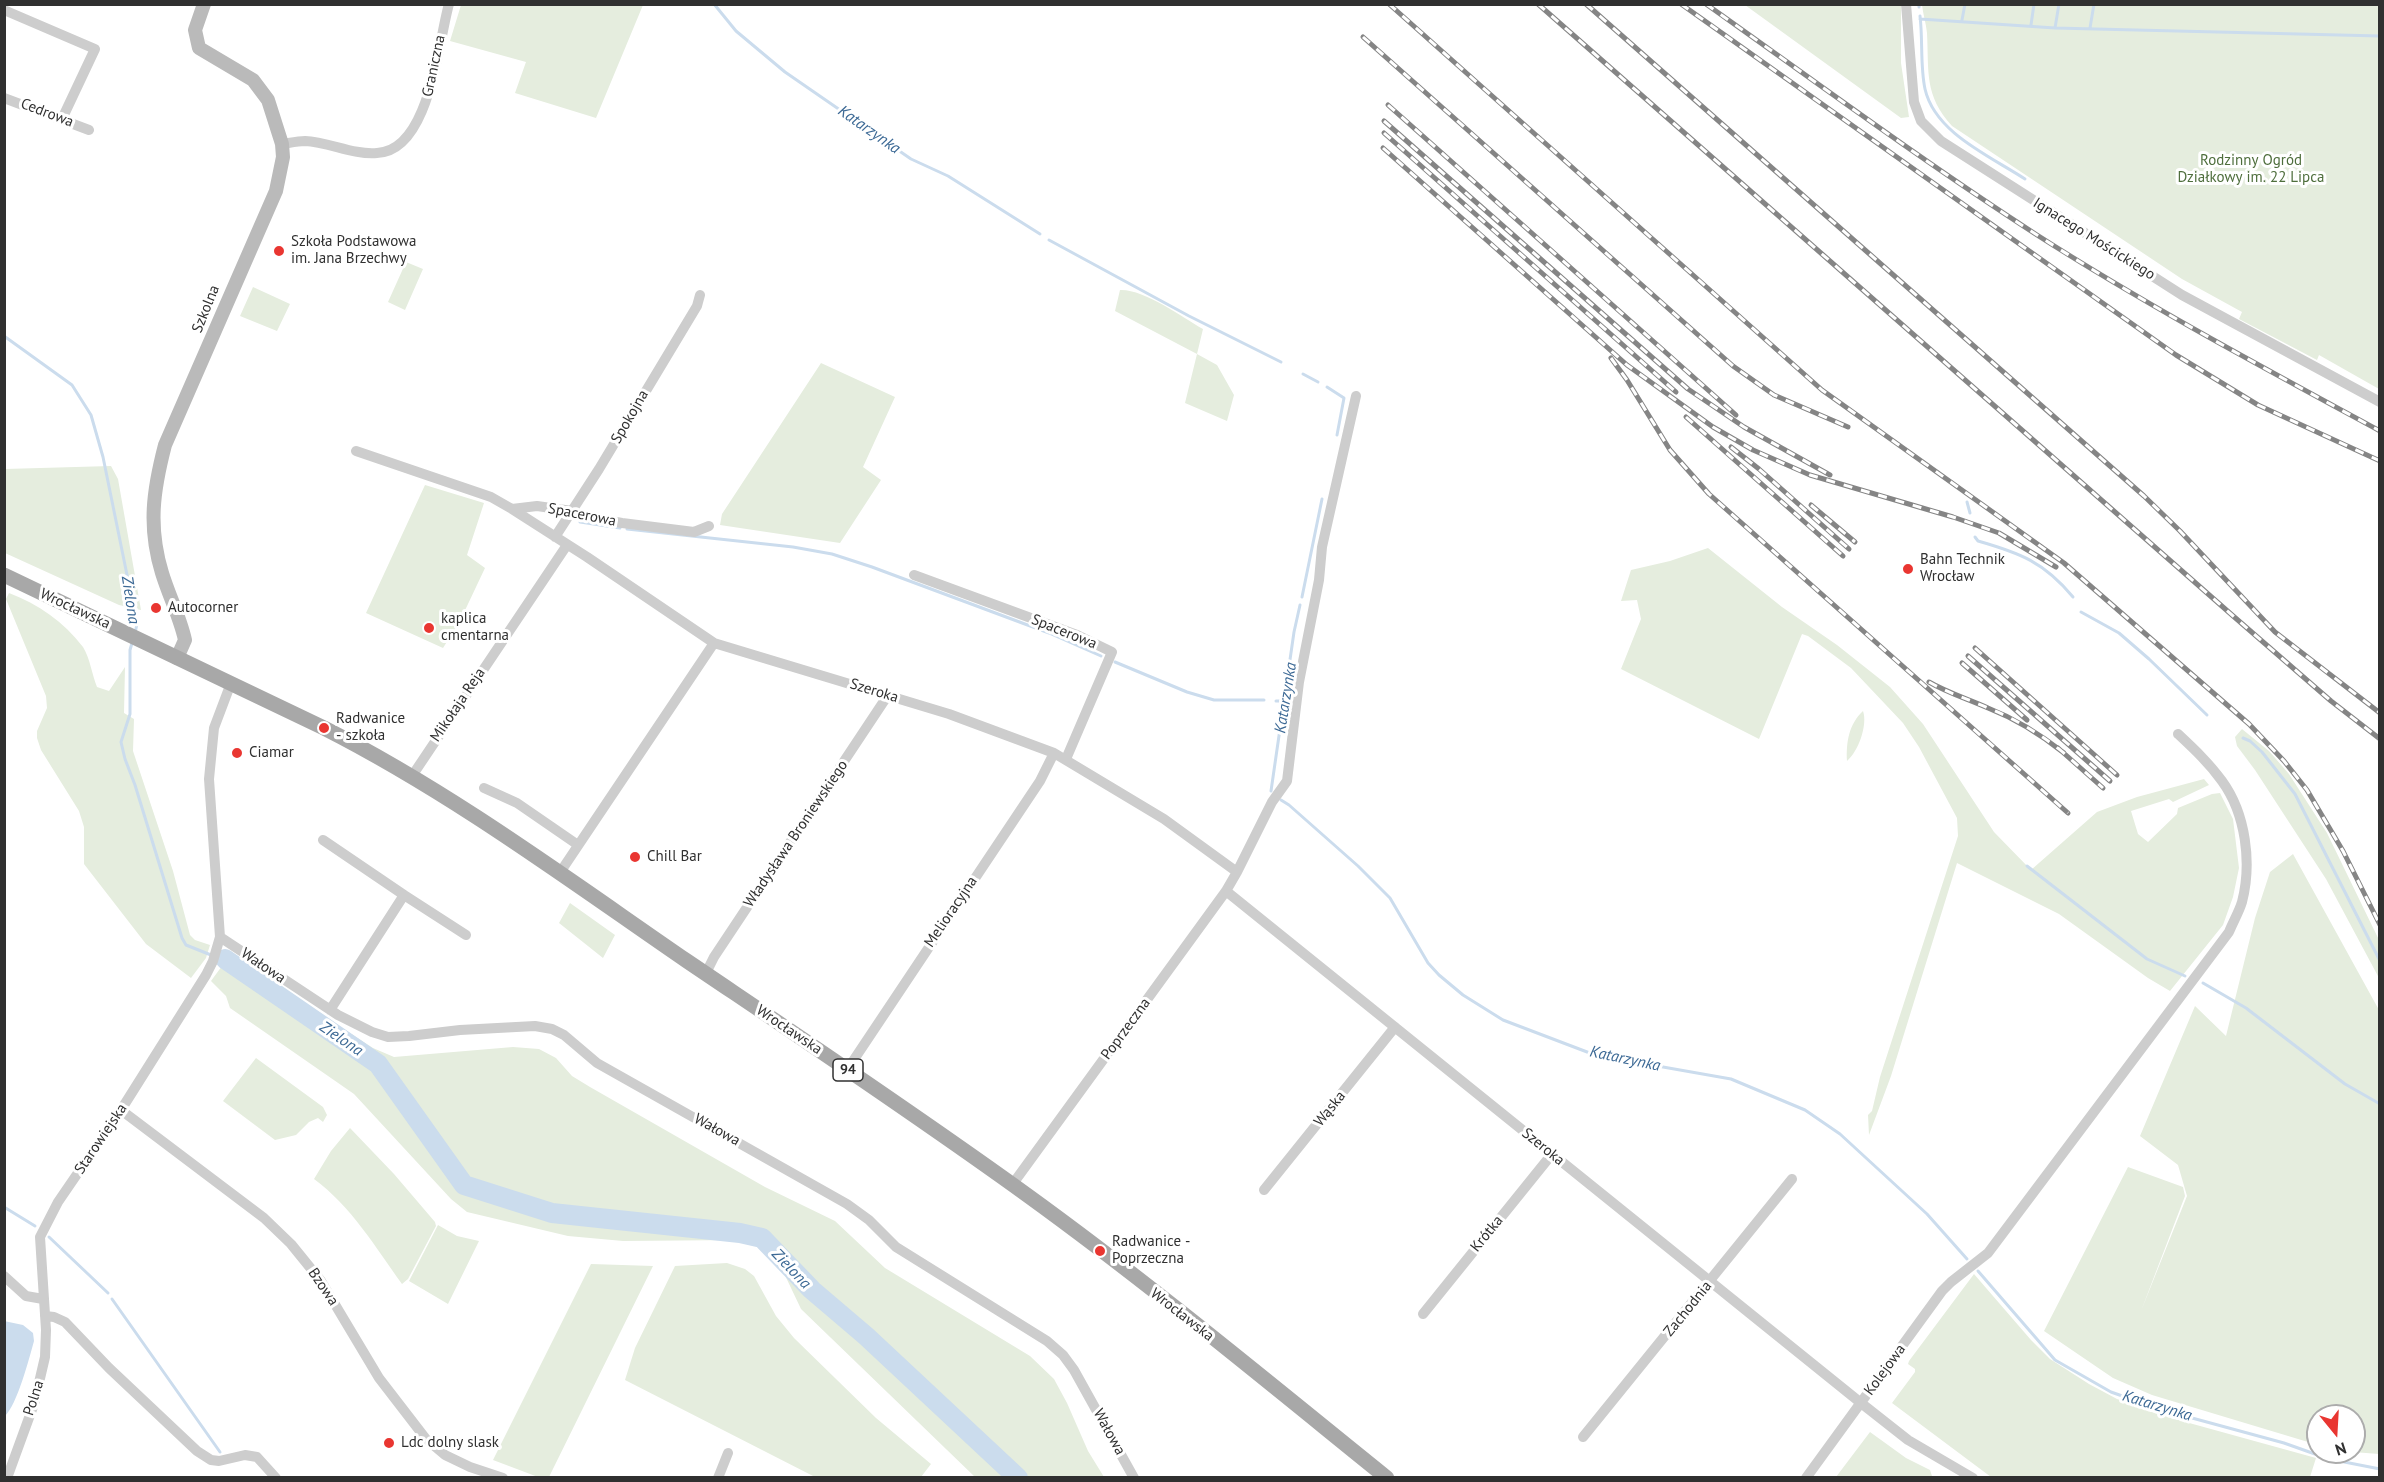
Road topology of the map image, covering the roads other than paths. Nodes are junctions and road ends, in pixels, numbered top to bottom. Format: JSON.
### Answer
{"nodes":[{"id":1,"x":204,"y":4,"type":"edge"},
{"id":2,"x":449,"y":4,"type":"edge"},
{"id":3,"x":1906,"y":4,"type":"edge"},
{"id":4,"x":4,"y":10,"type":"edge"},
{"id":5,"x":4,"y":98,"type":"edge"},
{"id":6,"x":62,"y":119,"type":"junction"},
{"id":7,"x":89,"y":130,"type":"dead end"},
{"id":8,"x":282,"y":144,"type":"junction"},
{"id":9,"x":700,"y":295,"type":"dead end"},
{"id":10,"x":1356,"y":396,"type":"dead end"},
{"id":11,"x":2379,"y":402,"type":"edge"},
{"id":12,"x":356,"y":451,"type":"dead end"},
{"id":13,"x":512,"y":509,"type":"junction"},
{"id":14,"x":572,"y":511,"type":"junction"},
{"id":15,"x":709,"y":526,"type":"dead end"},
{"id":16,"x":555,"y":537,"type":"junction"},
{"id":17,"x":567,"y":545,"type":"junction"},
{"id":18,"x":4,"y":575,"type":"edge"},
{"id":19,"x":914,"y":575,"type":"dead end"},
{"id":20,"x":714,"y":643,"type":"junction"},
{"id":21,"x":177,"y":658,"type":"junction"},
{"id":22,"x":231,"y":683,"type":"junction"},
{"id":23,"x":888,"y":696,"type":"junction"},
{"id":24,"x":2178,"y":734,"type":"dead end"},
{"id":25,"x":1054,"y":753,"type":"junction"},
{"id":26,"x":1066,"y":759,"type":"junction"},
{"id":27,"x":412,"y":776,"type":"junction"},
{"id":28,"x":484,"y":788,"type":"dead end"},
{"id":29,"x":323,"y":840,"type":"dead end"},
{"id":30,"x":578,"y":845,"type":"junction"},
{"id":31,"x":1237,"y":872,"type":"junction"},
{"id":32,"x":559,"y":874,"type":"junction"},
{"id":33,"x":1226,"y":891,"type":"junction"},
{"id":34,"x":404,"y":895,"type":"junction"},
{"id":35,"x":466,"y":935,"type":"dead end"},
{"id":36,"x":219,"y":942,"type":"junction"},
{"id":37,"x":706,"y":973,"type":"junction"},
{"id":38,"x":334,"y":1013,"type":"junction"},
{"id":39,"x":1395,"y":1028,"type":"junction"},
{"id":40,"x":847,"y":1070,"type":"junction"},
{"id":41,"x":121,"y":1110,"type":"junction"},
{"id":42,"x":1552,"y":1154,"type":"junction"},
{"id":43,"x":1792,"y":1179,"type":"dead end"},
{"id":44,"x":1012,"y":1185,"type":"junction"},
{"id":45,"x":1264,"y":1190,"type":"dead end"},
{"id":46,"x":4,"y":1276,"type":"edge"},
{"id":47,"x":1710,"y":1281,"type":"junction"},
{"id":48,"x":43,"y":1299,"type":"junction"},
{"id":49,"x":1423,"y":1314,"type":"dead end"},
{"id":50,"x":45,"y":1316,"type":"junction"},
{"id":51,"x":1861,"y":1403,"type":"junction"},
{"id":52,"x":1583,"y":1437,"type":"dead end"},
{"id":53,"x":728,"y":1453,"type":"dead end"},
{"id":54,"x":1957,"y":1473,"type":"edge"},
{"id":55,"x":7,"y":1478,"type":"edge"},
{"id":56,"x":276,"y":1478,"type":"edge"},
{"id":57,"x":503,"y":1478,"type":"edge"},
{"id":58,"x":718,"y":1478,"type":"edge"},
{"id":59,"x":1134,"y":1478,"type":"edge"},
{"id":60,"x":1387,"y":1478,"type":"edge"},
{"id":61,"x":1806,"y":1478,"type":"edge"},
{"id":62,"x":1973,"y":1478,"type":"edge"}],
"edges":[{"from":1,"to":8,"type":"street","name":"Szkolna"},
{"from":2,"to":8,"type":"street","name":"Graniczna"},
{"from":3,"to":11,"type":"street","name":"Ignacego Mościckiego"},
{"from":4,"to":6,"type":"street"},
{"from":5,"to":6,"type":"street","name":"Cedrowa"},
{"from":6,"to":7,"type":"street","name":"Cedrowa"},
{"from":8,"to":21,"type":"street","name":"Szkolna"},
{"from":9,"to":14,"type":"street","name":"Spokojna"},
{"from":10,"to":31,"type":"street","name":"Poprzeczna"},
{"from":12,"to":13,"type":"street"},
{"from":13,"to":14,"type":"street","name":"Spacerowa"},
{"from":13,"to":16,"type":"street","name":"Szeroka"},
{"from":14,"to":15,"type":"street","name":"Spacerowa"},
{"from":14,"to":16,"type":"street","name":"Spokojna"},
{"from":16,"to":17,"type":"street","name":"Szeroka"},
{"from":17,"to":20,"type":"street","name":"Szeroka"},
{"from":17,"to":27,"type":"street","name":"Mikołaja Reja"},
{"from":18,"to":21,"type":"main road","name":"Wrocławska","number":"94"},
{"from":19,"to":26,"type":"street","name":"Spacerowa"},
{"from":20,"to":23,"type":"street","name":"Szeroka"},
{"from":20,"to":30,"type":"street"},
{"from":21,"to":22,"type":"main road","number":"94"},
{"from":22,"to":27,"type":"main road","name":"Wrocławska","number":"94"},
{"from":22,"to":36,"type":"street","name":"Starowiejska"},
{"from":23,"to":25,"type":"street","name":"Szeroka"},
{"from":23,"to":37,"type":"street","name":"Władysława Broniewskiego"},
{"from":24,"to":51,"type":"street","name":"Kolejowa"},
{"from":25,"to":26,"type":"street","name":"Szeroka"},
{"from":25,"to":40,"type":"street","name":"Melioracyjna"},
{"from":26,"to":31,"type":"street","name":"Szeroka"},
{"from":27,"to":32,"type":"main road","name":"Wrocławska","number":"94"},
{"from":28,"to":30,"type":"street"},
{"from":29,"to":34,"type":"street"},
{"from":30,"to":32,"type":"street"},
{"from":31,"to":33,"type":"street","name":"Poprzeczna"},
{"from":32,"to":37,"type":"main road","name":"Wrocławska","number":"94"},
{"from":33,"to":39,"type":"street","name":"Szeroka"},
{"from":33,"to":44,"type":"street","name":"Poprzeczna"},
{"from":34,"to":35,"type":"street"},
{"from":34,"to":38,"type":"street"},
{"from":36,"to":38,"type":"street","name":"Wałowa"},
{"from":36,"to":41,"type":"street","name":"Starowiejska"},
{"from":37,"to":40,"type":"main road","name":"Wrocławska","number":"94"},
{"from":38,"to":59,"type":"street","name":"Wałowa"},
{"from":39,"to":42,"type":"street","name":"Szeroka"},
{"from":39,"to":45,"type":"street","name":"Wąska"},
{"from":40,"to":44,"type":"main road","name":"Wrocławska","number":"94"},
{"from":41,"to":48,"type":"street","name":"Starowiejska"},
{"from":41,"to":57,"type":"street","name":"Bzowa"},
{"from":42,"to":47,"type":"street","name":"Szeroka"},
{"from":42,"to":49,"type":"street","name":"Krótka"},
{"from":43,"to":47,"type":"street","name":"Zachodnia"},
{"from":44,"to":60,"type":"main road","name":"Wrocławska","number":"94"},
{"from":46,"to":48,"type":"street"},
{"from":47,"to":51,"type":"street","name":"Szeroka"},
{"from":47,"to":52,"type":"street","name":"Zachodnia"},
{"from":48,"to":50,"type":"street","name":"Starowiejska"},
{"from":50,"to":55,"type":"street","name":"Polna"},
{"from":50,"to":56,"type":"street"},
{"from":51,"to":54,"type":"street","name":"Szeroka"},
{"from":51,"to":61,"type":"street","name":"Kolejowa"},
{"from":53,"to":58,"type":"street"},
{"from":54,"to":62,"type":"street","name":"Szeroka"}]}
